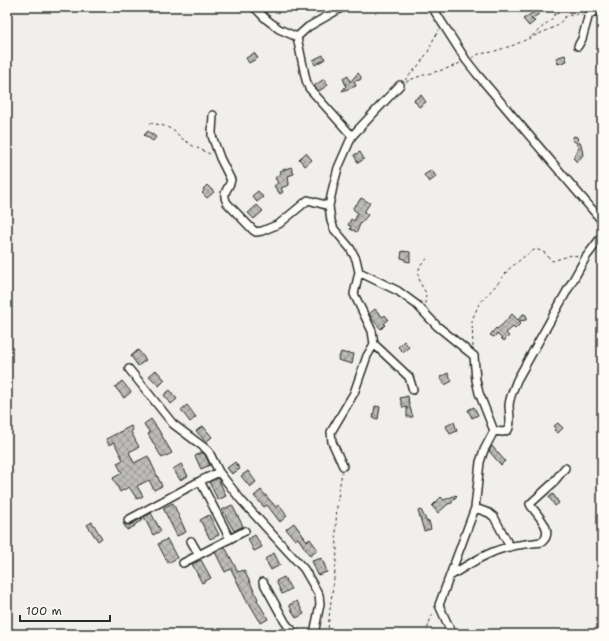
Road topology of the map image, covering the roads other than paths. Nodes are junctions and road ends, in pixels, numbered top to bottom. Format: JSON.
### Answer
{"nodes":[{"id":1,"x":254,"y":7,"type":"edge"},
{"id":2,"x":343,"y":7,"type":"edge"},
{"id":3,"x":432,"y":7,"type":"edge"},
{"id":4,"x":602,"y":9,"type":"edge"},
{"id":5,"x":297,"y":37,"type":"junction"},
{"id":6,"x":578,"y":46,"type":"dead end"},
{"id":7,"x":400,"y":85,"type":"road end"},
{"id":8,"x":213,"y":115,"type":"dead end"},
{"id":9,"x":352,"y":136,"type":"junction"},
{"id":10,"x":329,"y":206,"type":"junction"},
{"id":11,"x":602,"y":221,"type":"edge"},
{"id":12,"x":602,"y":236,"type":"edge"},
{"id":13,"x":359,"y":272,"type":"junction"},
{"id":14,"x":374,"y":344,"type":"junction"},
{"id":15,"x":129,"y":369,"type":"dead end"},
{"id":16,"x":413,"y":390,"type":"dead end"},
{"id":17,"x":494,"y":431,"type":"junction"},
{"id":18,"x":343,"y":466,"type":"road end"},
{"id":19,"x":565,"y":468,"type":"dead end"},
{"id":20,"x":219,"y":472,"type":"junction"},
{"id":21,"x":200,"y":481,"type":"junction"},
{"id":22,"x":475,"y":508,"type":"junction"},
{"id":23,"x":128,"y":520,"type":"dead end"},
{"id":24,"x":245,"y":531,"type":"dead end"},
{"id":25,"x":230,"y":539,"type":"junction"},
{"id":26,"x":191,"y":541,"type":"dead end"},
{"id":27,"x":510,"y":547,"type":"junction"},
{"id":28,"x":199,"y":555,"type":"junction"},
{"id":29,"x":183,"y":563,"type":"dead end"},
{"id":30,"x":449,"y":577,"type":"junction"},
{"id":31,"x":263,"y":582,"type":"dead end"},
{"id":32,"x":296,"y":634,"type":"edge"},
{"id":33,"x":314,"y":634,"type":"edge"},
{"id":34,"x":452,"y":634,"type":"edge"}],
"edges":[{"from":1,"to":5,"type":"street"},
{"from":2,"to":5,"type":"street"},
{"from":3,"to":11,"type":"street"},
{"from":4,"to":6,"type":"street"},
{"from":5,"to":9,"type":"street"},
{"from":7,"to":9,"type":"street"},
{"from":8,"to":10,"type":"street"},
{"from":9,"to":10,"type":"street"},
{"from":10,"to":13,"type":"street"},
{"from":12,"to":17,"type":"street"},
{"from":13,"to":14,"type":"street"},
{"from":13,"to":17,"type":"street"},
{"from":14,"to":16,"type":"street"},
{"from":14,"to":18,"type":"street"},
{"from":15,"to":20,"type":"street"},
{"from":17,"to":22,"type":"street"},
{"from":19,"to":27,"type":"street"},
{"from":20,"to":21,"type":"street"},
{"from":20,"to":33,"type":"street"},
{"from":21,"to":23,"type":"street"},
{"from":21,"to":25,"type":"street"},
{"from":22,"to":27,"type":"street"},
{"from":22,"to":30,"type":"street"},
{"from":24,"to":25,"type":"street"},
{"from":25,"to":28,"type":"street"},
{"from":26,"to":28,"type":"street"},
{"from":27,"to":30,"type":"street"},
{"from":28,"to":29,"type":"street"},
{"from":30,"to":34,"type":"street"},
{"from":31,"to":32,"type":"street"}]}
